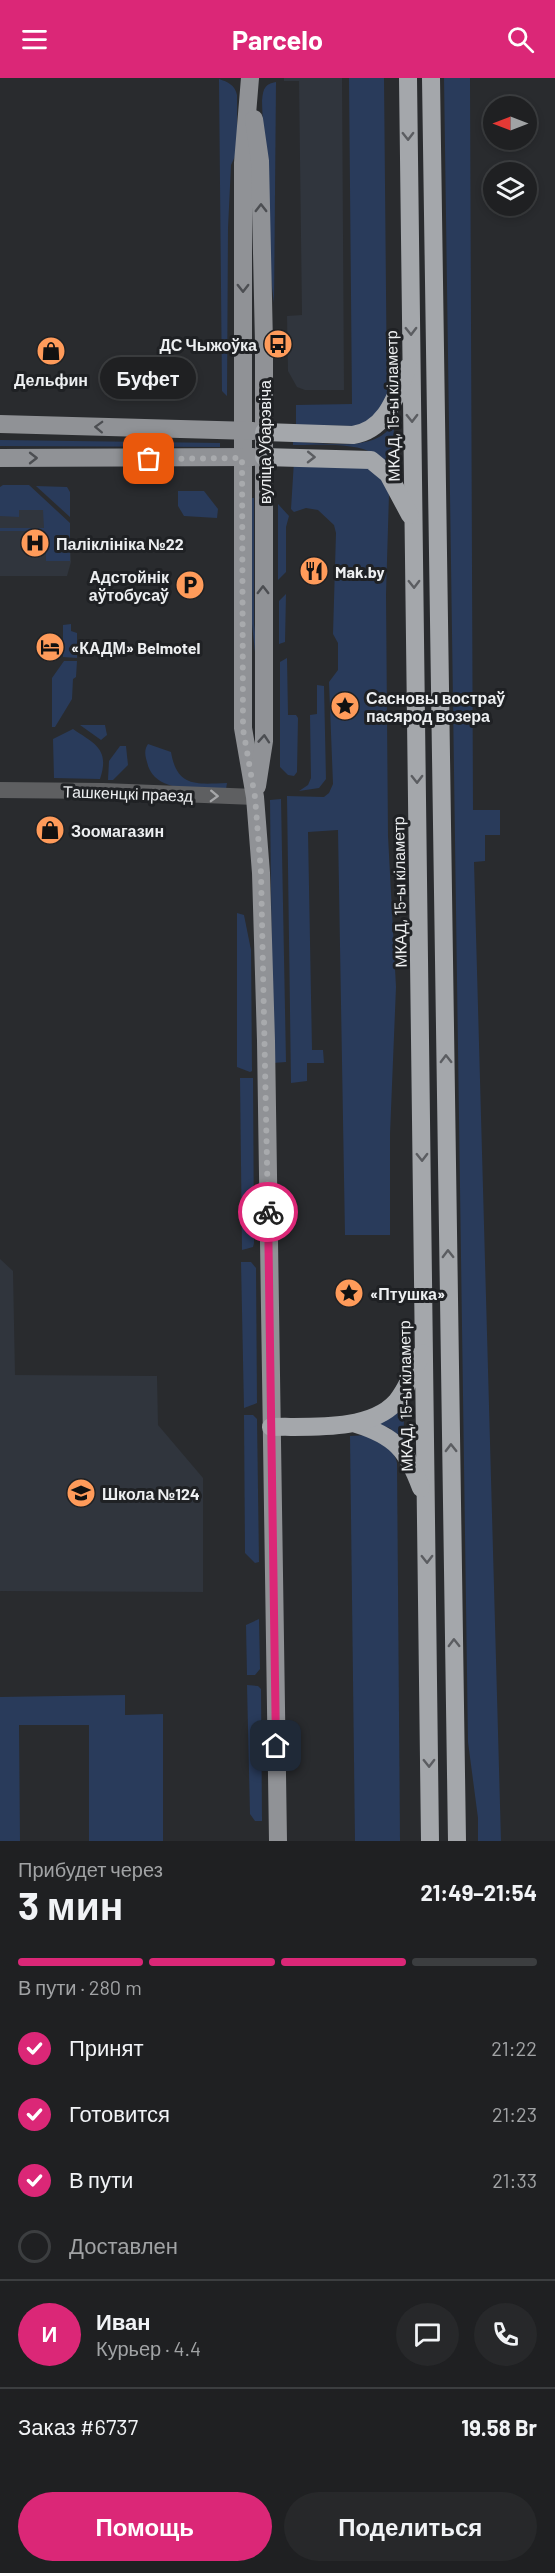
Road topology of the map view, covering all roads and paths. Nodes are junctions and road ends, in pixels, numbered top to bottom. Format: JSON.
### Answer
{"nodes":[{"id":1,"x":408,"y":78,"type":"edge"},
{"id":2,"x":431,"y":78,"type":"edge"},
{"id":3,"x":250,"y":82,"type":"edge"},
{"id":4,"x":411,"y":360,"type":"junction"},
{"id":5,"x":0,"y":424,"type":"edge"},
{"id":6,"x":242,"y":431,"type":"junction"},
{"id":7,"x":264,"y":432,"type":"junction"},
{"id":8,"x":264,"y":457,"type":"junction"},
{"id":9,"x":0,"y":458,"type":"edge"},
{"id":10,"x":242,"y":458,"type":"junction"},
{"id":11,"x":413,"y":525,"type":"junction"},
{"id":12,"x":0,"y":790,"type":"edge"},
{"id":13,"x":255,"y":797,"type":"junction"},
{"id":14,"x":424,"y":1349,"type":"junction"},
{"id":15,"x":356,"y":1424,"type":"junction"},
{"id":16,"x":271,"y":1427,"type":"junction"},
{"id":17,"x":426,"y":1500,"type":"junction"},
{"id":18,"x":278,"y":1841,"type":"edge"},
{"id":19,"x":430,"y":1841,"type":"edge"},
{"id":20,"x":457,"y":1841,"type":"edge"}],
"edges":[{"from":1,"to":4,"type":"highway","name":"МКАД, 15-ы кіламетр","one_way":true},
{"from":20,"to":2,"type":"highway","one_way":true},
{"from":3,"to":6,"type":"main road","name":"вуліца Убарэвіча","one_way":true},
{"from":7,"to":3,"type":"main road","name":"вуліца Убарэвіча","one_way":true},
{"from":4,"to":7,"type":"highway"},
{"from":4,"to":11,"type":"highway","name":"МКАД, 15-ы кіламетр","one_way":true},
{"from":6,"to":5,"type":"main road","one_way":true},
{"from":6,"to":7,"type":"main road"},
{"from":6,"to":10,"type":"main road","name":"вуліца Убарэвіча"},
{"from":7,"to":8,"type":"main road","name":"вуліца Убарэвіча"},
{"from":8,"to":10,"type":"main road"},
{"from":8,"to":11,"type":"highway","one_way":true},
{"from":13,"to":8,"type":"main road","name":"вуліца Убарэвіча","one_way":true},
{"from":9,"to":10,"type":"main road","one_way":true},
{"from":10,"to":13,"type":"main road","name":"вуліца Убарэвіча"},
{"from":11,"to":14,"type":"highway","name":"МКАД, 15-ы кіламетр","one_way":true},
{"from":12,"to":13,"type":"street","name":"Ташкенцкі праезд","one_way":true},
{"from":13,"to":16,"type":"main road","name":"вуліца Убарэвіча"},
{"from":14,"to":15,"type":"highway"},
{"from":14,"to":17,"type":"highway","name":"МКАД, 15-ы кіламетр"},
{"from":15,"to":16,"type":"highway"},
{"from":15,"to":17,"type":"highway"},
{"from":16,"to":18,"type":"main road","name":"вуліца Убарэвіча"},
{"from":17,"to":19,"type":"highway","name":"МКАД, 15-ы кіламетр","one_way":true}]}
